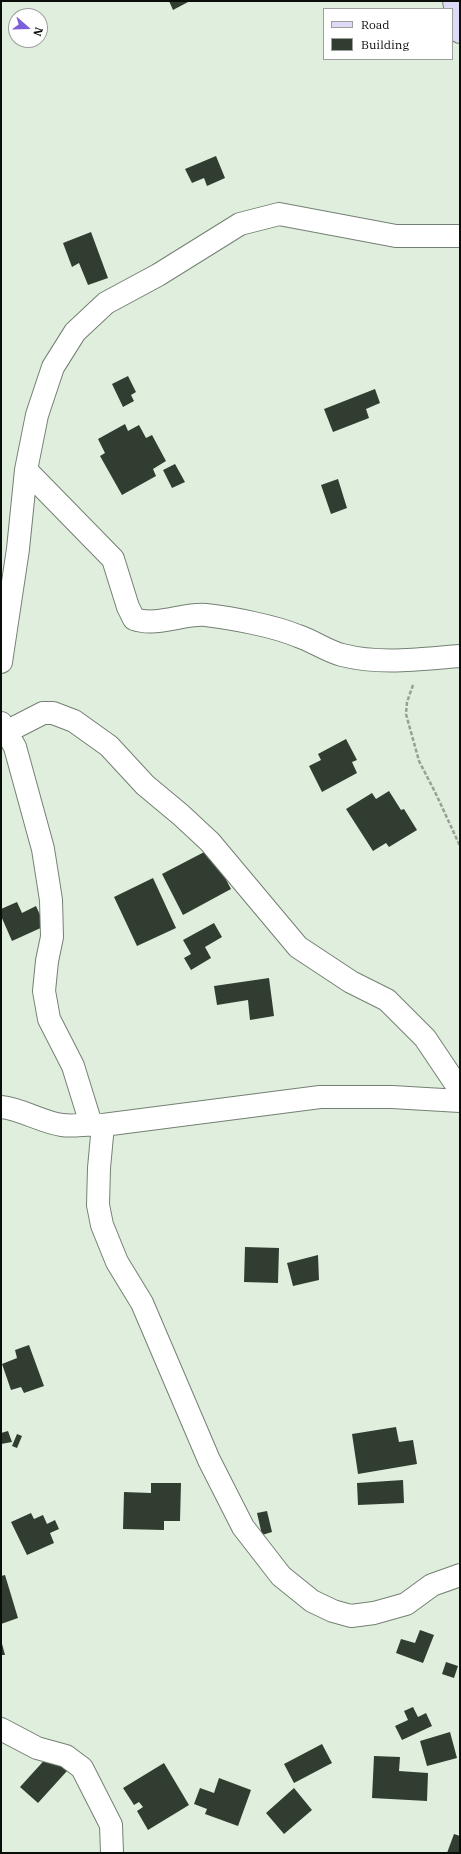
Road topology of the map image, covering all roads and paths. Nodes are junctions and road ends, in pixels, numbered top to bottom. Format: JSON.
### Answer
{"nodes":[{"id":1,"x":456,"y":6,"type":"edge"},
{"id":2,"x":460,"y":32,"type":"edge"},
{"id":3,"x":460,"y":236,"type":"edge"},
{"id":4,"x":26,"y":470,"type":"junction"},
{"id":5,"x":460,"y":656,"type":"edge"},
{"id":6,"x":421,"y":659,"type":"junction"},
{"id":7,"x":1,"y":662,"type":"edge"},
{"id":8,"x":4,"y":727,"type":"edge"},
{"id":9,"x":460,"y":846,"type":"edge"},
{"id":10,"x":460,"y":1090,"type":"edge"},
{"id":11,"x":460,"y":1101,"type":"edge"},
{"id":12,"x":1,"y":1107,"type":"edge"},
{"id":13,"x":97,"y":1124,"type":"junction"},
{"id":14,"x":460,"y":1575,"type":"edge"},
{"id":15,"x":1,"y":1729,"type":"edge"},
{"id":16,"x":112,"y":1853,"type":"edge"}],
"edges":[{"from":1,"to":2,"type":"street"},
{"from":3,"to":4,"type":"street"},
{"from":4,"to":6,"type":"street"},
{"from":4,"to":7,"type":"street"},
{"from":5,"to":6,"type":"street"},
{"from":6,"to":9,"type":"path"},
{"from":8,"to":10,"type":"street"},
{"from":8,"to":13,"type":"street"},
{"from":11,"to":13,"type":"street"},
{"from":12,"to":13,"type":"street"},
{"from":13,"to":14,"type":"street"},
{"from":15,"to":16,"type":"street"}]}
